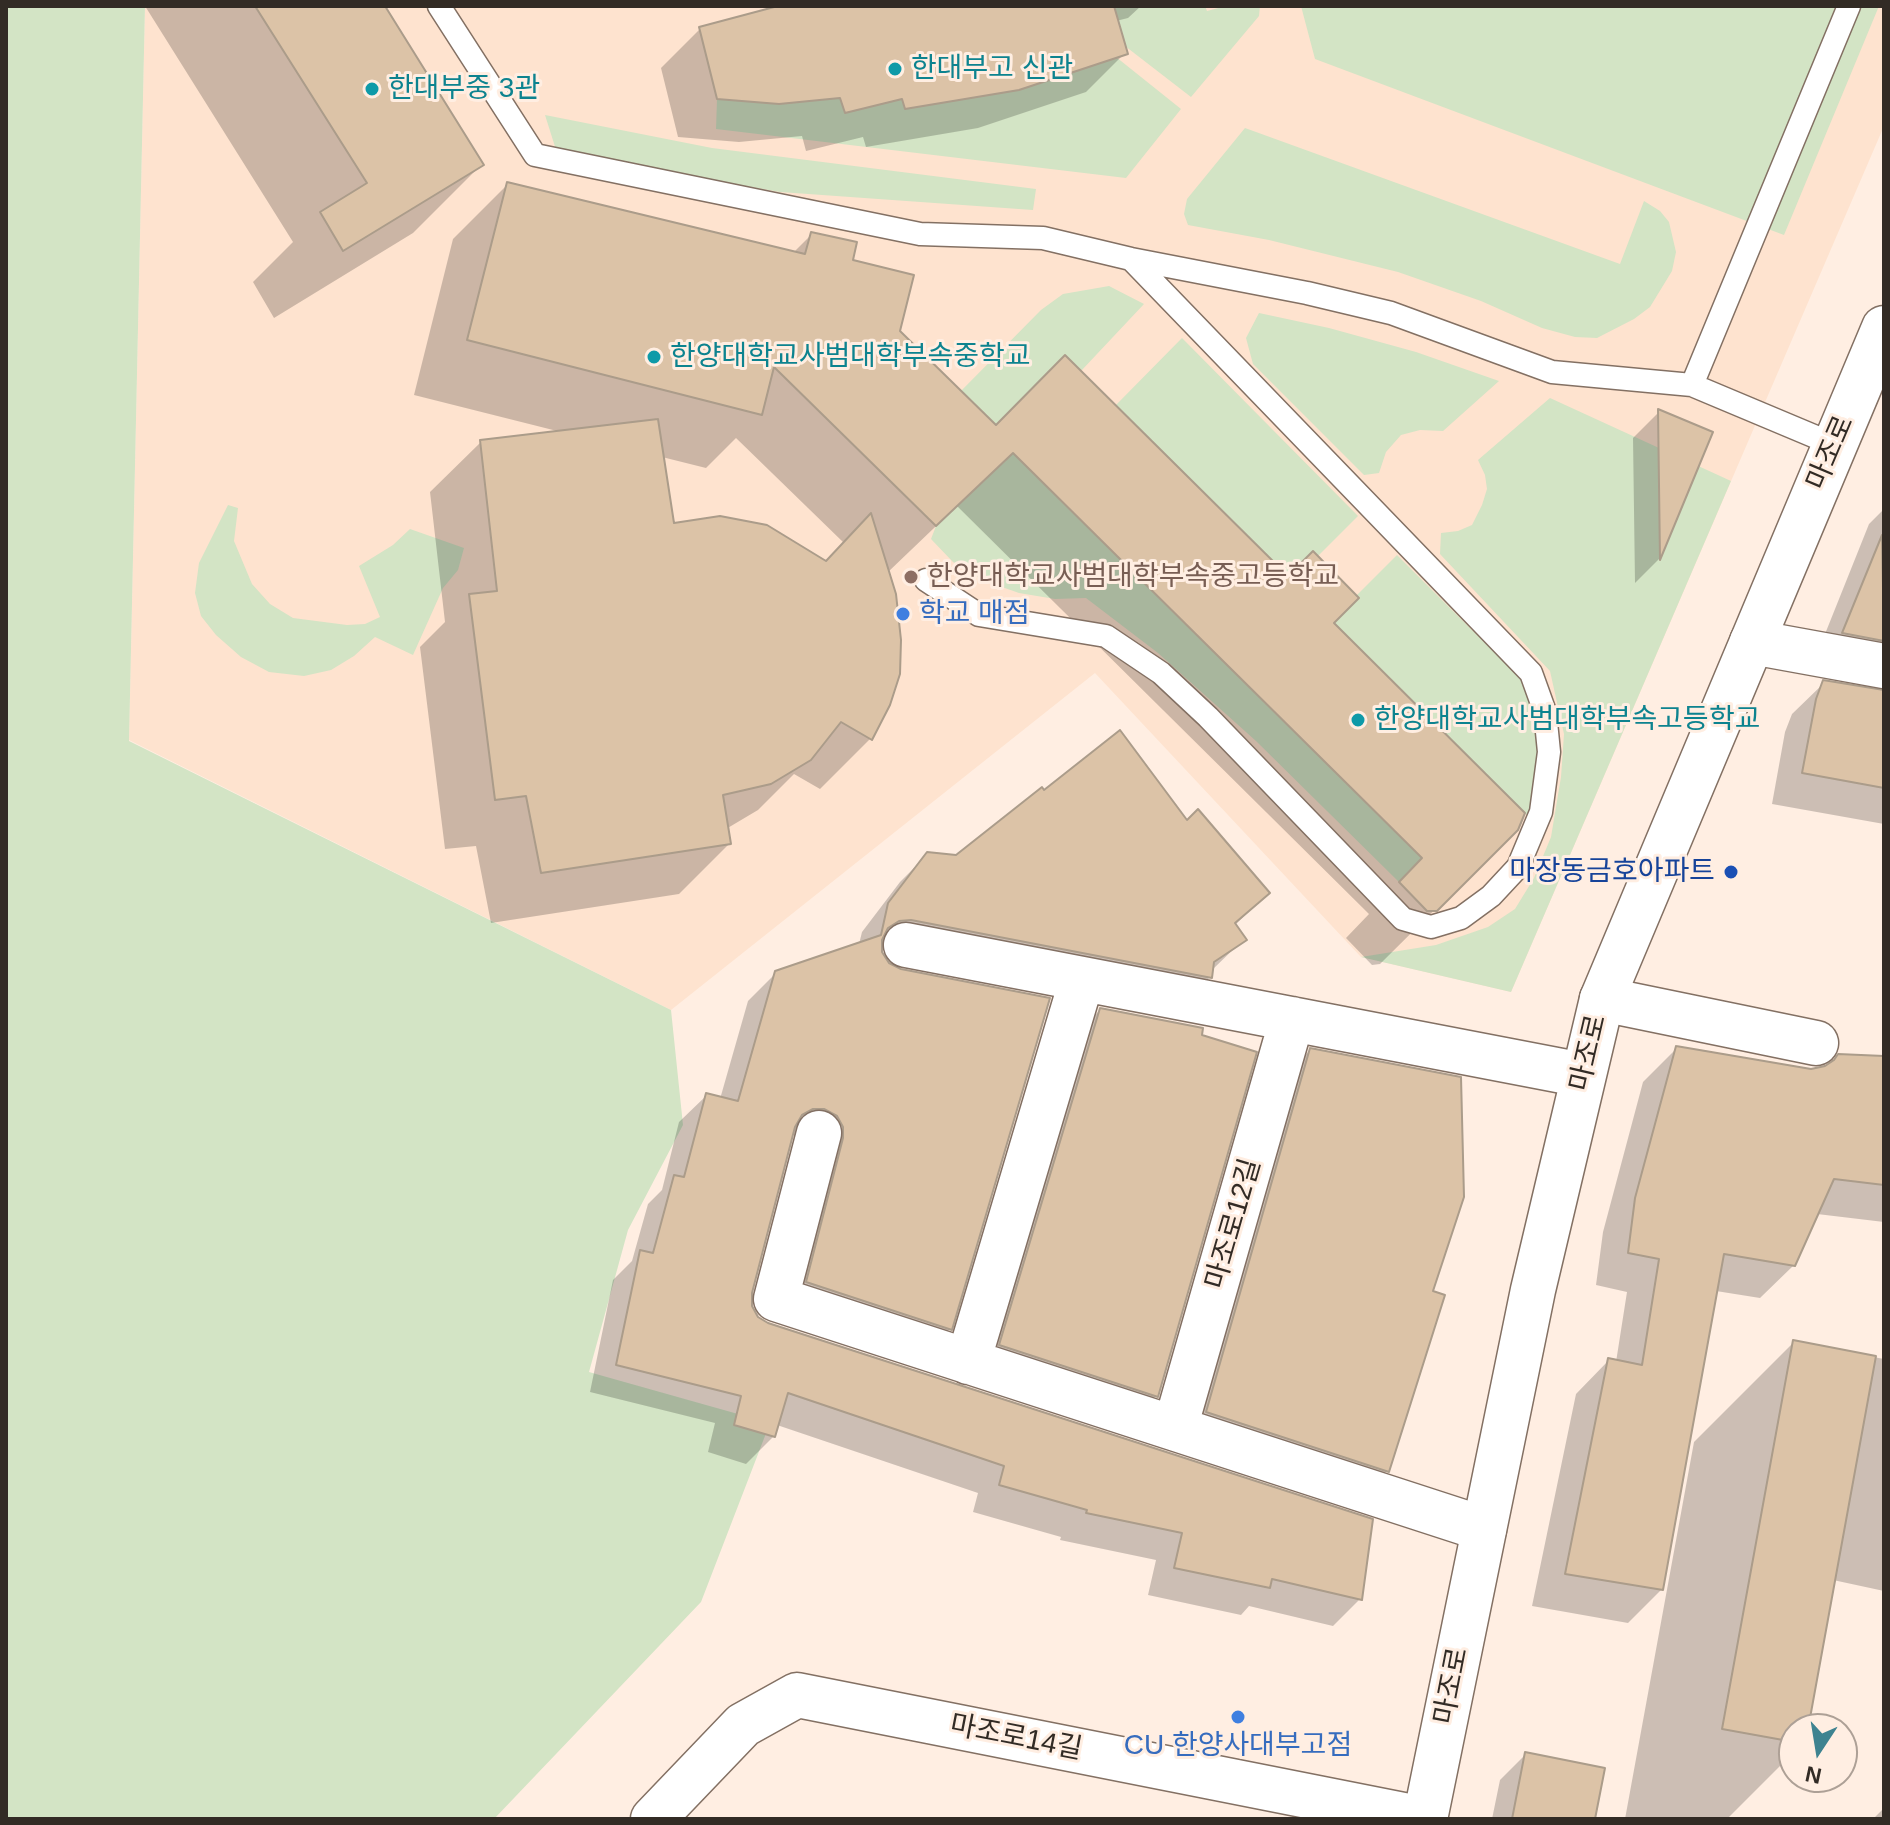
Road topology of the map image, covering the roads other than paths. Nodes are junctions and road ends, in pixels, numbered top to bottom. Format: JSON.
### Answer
{"nodes":[{"id":1,"x":439,"y":6,"type":"edge"},
{"id":2,"x":1849,"y":6,"type":"edge"},
{"id":3,"x":1131,"y":259,"type":"junction"},
{"id":4,"x":1884,"y":328,"type":"edge"},
{"id":5,"x":1692,"y":385,"type":"junction"},
{"id":6,"x":1835,"y":445,"type":"junction"},
{"id":7,"x":926,"y":580,"type":"dead end"},
{"id":8,"x":1752,"y":642,"type":"junction"},
{"id":9,"x":1884,"y":666,"type":"edge"},
{"id":10,"x":906,"y":945,"type":"dead end"},
{"id":11,"x":1082,"y":979,"type":"junction"},
{"id":12,"x":1602,"y":999,"type":"junction"},
{"id":13,"x":1292,"y":1019,"type":"junction"},
{"id":14,"x":1816,"y":1043,"type":"dead end"},
{"id":15,"x":1583,"y":1075,"type":"junction"},
{"id":16,"x":819,"y":1133,"type":"dead end"},
{"id":17,"x":968,"y":1362,"type":"junction"},
{"id":18,"x":1175,"y":1428,"type":"junction"},
{"id":19,"x":1484,"y":1529,"type":"junction"},
{"id":20,"x":653,"y":1819,"type":"edge"},
{"id":21,"x":1424,"y":1819,"type":"edge"}],
"edges":[{"from":1,"to":3,"type":"lane"},
{"from":2,"to":5,"type":"lane"},
{"from":3,"to":5,"type":"lane"},
{"from":3,"to":7,"type":"lane"},
{"from":4,"to":6,"type":"street","name":"마조로"},
{"from":5,"to":6,"type":"lane"},
{"from":6,"to":8,"type":"street","name":"마조로"},
{"from":8,"to":9,"type":"street"},
{"from":8,"to":12,"type":"street","name":"마조로"},
{"from":10,"to":11,"type":"street"},
{"from":11,"to":13,"type":"street"},
{"from":11,"to":17,"type":"street"},
{"from":12,"to":14,"type":"street"},
{"from":12,"to":15,"type":"street","name":"마조로"},
{"from":13,"to":15,"type":"street"},
{"from":13,"to":18,"type":"street","name":"마조로12길"},
{"from":15,"to":19,"type":"street","name":"마조로"},
{"from":16,"to":17,"type":"street"},
{"from":17,"to":18,"type":"street"},
{"from":18,"to":19,"type":"street"},
{"from":19,"to":21,"type":"street","name":"마조로"},
{"from":20,"to":21,"type":"street","name":"마조로14길"}]}
